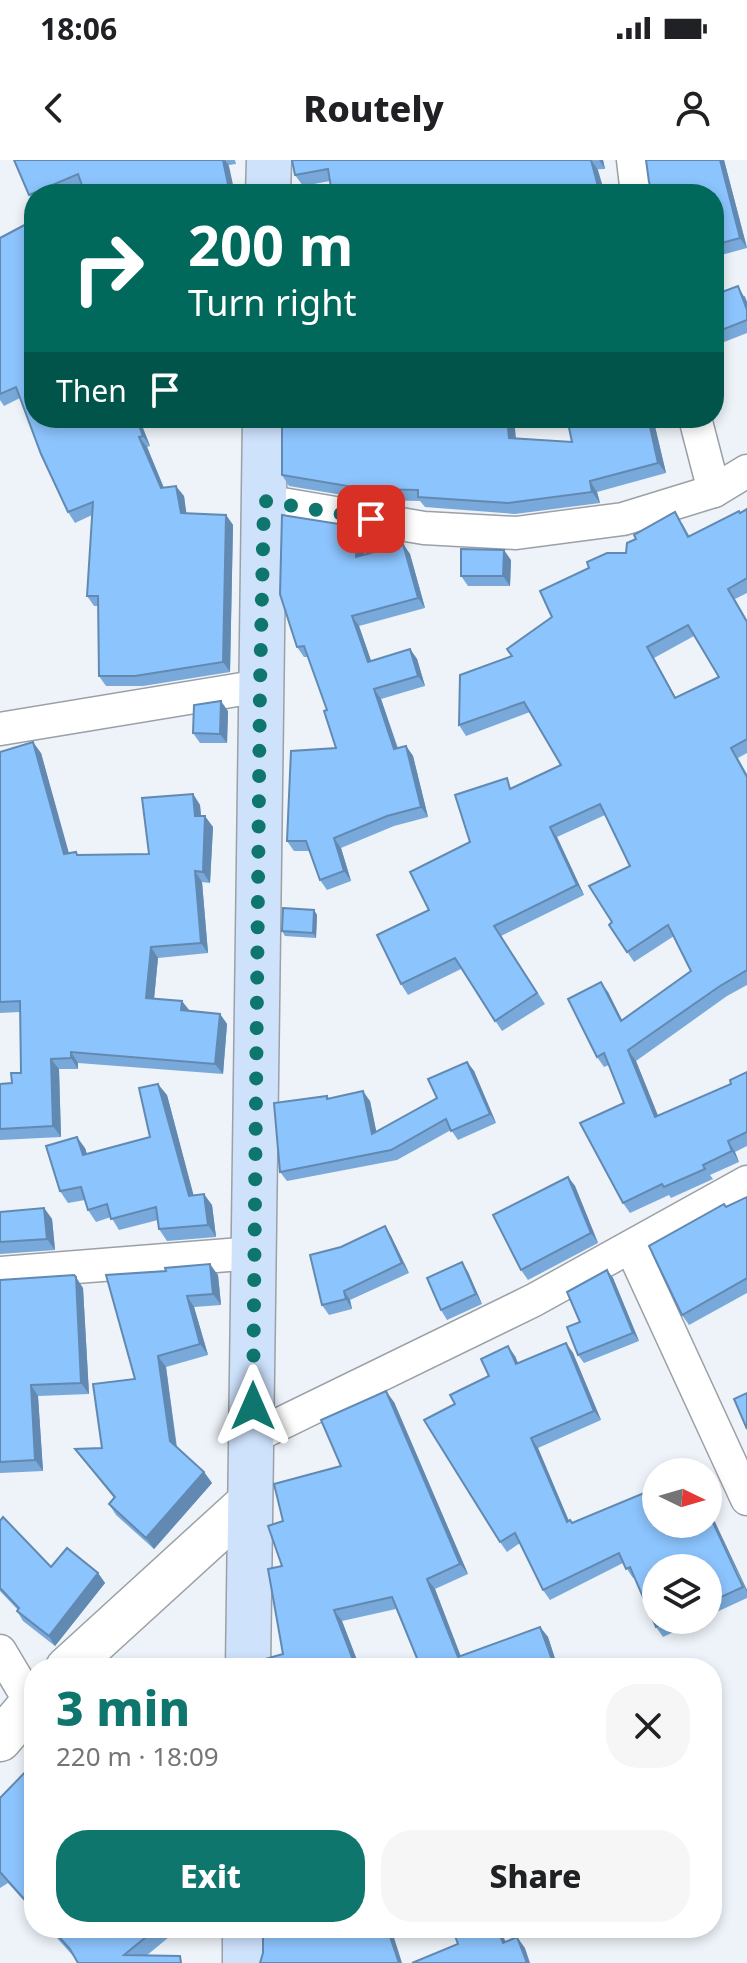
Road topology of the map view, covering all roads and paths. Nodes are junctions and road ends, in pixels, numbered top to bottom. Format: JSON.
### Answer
{"nodes":[{"id":1,"x":269,"y":160,"type":"edge"},
{"id":2,"x":633,"y":160,"type":"edge"},
{"id":3,"x":268,"y":184,"type":"edge"},
{"id":4,"x":636,"y":184,"type":"edge"},
{"id":5,"x":265,"y":428,"type":"edge"},
{"id":6,"x":698,"y":428,"type":"edge"},
{"id":7,"x":747,"y":471,"type":"edge"},
{"id":8,"x":714,"y":491,"type":"junction"},
{"id":9,"x":264,"y":501,"type":"junction"},
{"id":10,"x":260,"y":686,"type":"junction"},
{"id":11,"x":0,"y":729,"type":"edge"},
{"id":12,"x":747,"y":1182,"type":"edge"},
{"id":13,"x":631,"y":1247,"type":"junction"},
{"id":14,"x":254,"y":1253,"type":"junction"},
{"id":15,"x":0,"y":1273,"type":"edge"},
{"id":16,"x":253,"y":1437,"type":"junction"},
{"id":17,"x":747,"y":1499,"type":"edge"},
{"id":18,"x":250,"y":1501,"type":"junction"},
{"id":19,"x":0,"y":1651,"type":"edge"},
{"id":20,"x":78,"y":1658,"type":"edge"},
{"id":21,"x":248,"y":1658,"type":"edge"},
{"id":22,"x":24,"y":1688,"type":"edge"},
{"id":23,"x":24,"y":1711,"type":"edge"},
{"id":24,"x":0,"y":1740,"type":"edge"},
{"id":25,"x":245,"y":1938,"type":"edge"},
{"id":26,"x":245,"y":1963,"type":"edge"}],
"edges":[{"from":1,"to":3,"type":"main road"},
{"from":2,"to":4,"type":"street"},
{"from":5,"to":9,"type":"main road"},
{"from":6,"to":8,"type":"street"},
{"from":7,"to":8,"type":"street"},
{"from":8,"to":9,"type":"street"},
{"from":9,"to":10,"type":"main road"},
{"from":10,"to":11,"type":"street"},
{"from":10,"to":14,"type":"main road"},
{"from":12,"to":13,"type":"street"},
{"from":13,"to":16,"type":"street"},
{"from":13,"to":17,"type":"street"},
{"from":14,"to":15,"type":"street"},
{"from":14,"to":16,"type":"main road"},
{"from":16,"to":18,"type":"main road"},
{"from":18,"to":20,"type":"street"},
{"from":18,"to":21,"type":"main road"},
{"from":19,"to":22,"type":"street"},
{"from":23,"to":24,"type":"street"},
{"from":25,"to":26,"type":"main road"}]}
